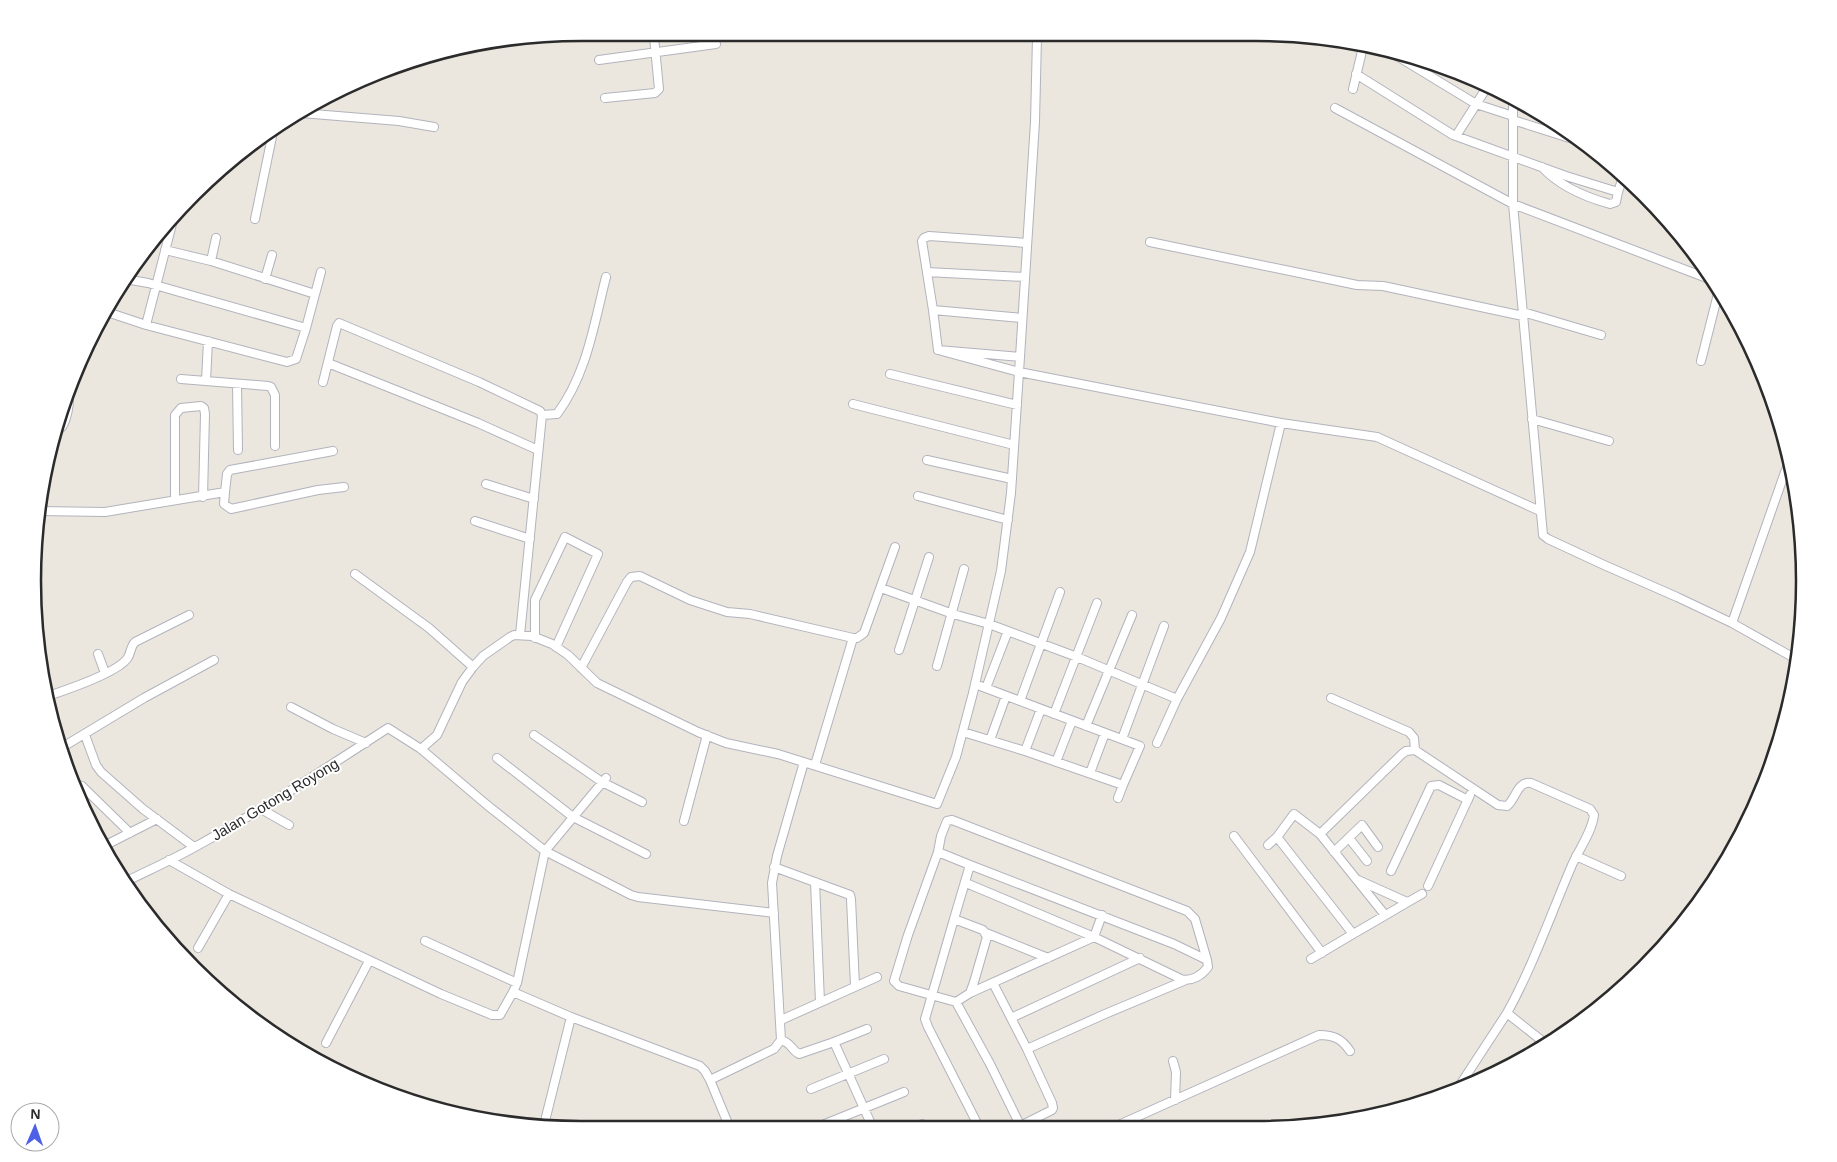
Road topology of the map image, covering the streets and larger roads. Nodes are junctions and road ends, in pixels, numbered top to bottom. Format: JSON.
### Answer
{"nodes":[{"id":1,"x":654,"y":41,"type":"edge"},
{"id":2,"x":1037,"y":41,"type":"edge"},
{"id":3,"x":716,"y":44,"type":"dead end"},
{"id":4,"x":655,"y":52,"type":"junction"},
{"id":5,"x":1361,"y":52,"type":"edge"},
{"id":6,"x":599,"y":60,"type":"dead end"},
{"id":7,"x":1421,"y":68,"type":"edge"},
{"id":8,"x":1356,"y":74,"type":"junction"},
{"id":9,"x":1353,"y":90,"type":"dead end"},
{"id":10,"x":1484,"y":92,"type":"edge"},
{"id":11,"x":606,"y":98,"type":"dead end"},
{"id":12,"x":1476,"y":104,"type":"junction"},
{"id":13,"x":1513,"y":107,"type":"edge"},
{"id":14,"x":1334,"y":108,"type":"dead end"},
{"id":15,"x":311,"y":114,"type":"edge"},
{"id":16,"x":1513,"y":118,"type":"junction"},
{"id":17,"x":434,"y":127,"type":"dead end"},
{"id":18,"x":1558,"y":134,"type":"edge"},
{"id":19,"x":1456,"y":136,"type":"junction"},
{"id":20,"x":272,"y":139,"type":"edge"},
{"id":21,"x":1512,"y":156,"type":"junction"},
{"id":22,"x":1542,"y":167,"type":"junction"},
{"id":23,"x":1621,"y":183,"type":"edge"},
{"id":24,"x":1618,"y":192,"type":"junction"},
{"id":25,"x":1513,"y":204,"type":"junction"},
{"id":26,"x":255,"y":219,"type":"dead end"},
{"id":27,"x":170,"y":231,"type":"edge"},
{"id":28,"x":216,"y":238,"type":"dead end"},
{"id":29,"x":1150,"y":242,"type":"dead end"},
{"id":30,"x":1027,"y":243,"type":"junction"},
{"id":31,"x":165,"y":250,"type":"junction"},
{"id":32,"x":272,"y":255,"type":"dead end"},
{"id":33,"x":211,"y":261,"type":"junction"},
{"id":34,"x":320,"y":272,"type":"dead end"},
{"id":35,"x":927,"y":272,"type":"junction"},
{"id":36,"x":1701,"y":276,"type":"edge"},
{"id":37,"x":606,"y":277,"type":"dead end"},
{"id":38,"x":1025,"y":277,"type":"junction"},
{"id":39,"x":265,"y":279,"type":"junction"},
{"id":40,"x":133,"y":280,"type":"edge"},
{"id":41,"x":156,"y":286,"type":"junction"},
{"id":42,"x":315,"y":294,"type":"junction"},
{"id":43,"x":1716,"y":300,"type":"edge"},
{"id":44,"x":933,"y":310,"type":"junction"},
{"id":45,"x":112,"y":314,"type":"edge"},
{"id":46,"x":1523,"y":314,"type":"junction"},
{"id":47,"x":1022,"y":318,"type":"junction"},
{"id":48,"x":146,"y":325,"type":"junction"},
{"id":49,"x":306,"y":328,"type":"junction"},
{"id":50,"x":1601,"y":335,"type":"dead end"},
{"id":51,"x":208,"y":341,"type":"junction"},
{"id":52,"x":938,"y":350,"type":"junction"},
{"id":53,"x":1020,"y":357,"type":"junction"},
{"id":54,"x":1701,"y":361,"type":"dead end"},
{"id":55,"x":328,"y":363,"type":"junction"},
{"id":56,"x":1019,"y":372,"type":"junction"},
{"id":57,"x":890,"y":374,"type":"dead end"},
{"id":58,"x":181,"y":378,"type":"dead end"},
{"id":59,"x":206,"y":381,"type":"junction"},
{"id":60,"x":323,"y":382,"type":"dead end"},
{"id":61,"x":237,"y":384,"type":"junction"},
{"id":62,"x":854,"y":404,"type":"dead end"},
{"id":63,"x":1017,"y":405,"type":"junction"},
{"id":64,"x":542,"y":415,"type":"junction"},
{"id":65,"x":1532,"y":419,"type":"junction"},
{"id":66,"x":1281,"y":423,"type":"junction"},
{"id":67,"x":1609,"y":441,"type":"dead end"},
{"id":68,"x":1014,"y":445,"type":"junction"},
{"id":69,"x":275,"y":446,"type":"dead end"},
{"id":70,"x":238,"y":450,"type":"dead end"},
{"id":71,"x":538,"y":450,"type":"junction"},
{"id":72,"x":333,"y":451,"type":"dead end"},
{"id":73,"x":927,"y":460,"type":"dead end"},
{"id":74,"x":1784,"y":474,"type":"edge"},
{"id":75,"x":1012,"y":479,"type":"junction"},
{"id":76,"x":486,"y":484,"type":"dead end"},
{"id":77,"x":344,"y":487,"type":"dead end"},
{"id":78,"x":225,"y":492,"type":"junction"},
{"id":79,"x":918,"y":496,"type":"dead end"},
{"id":80,"x":203,"y":497,"type":"junction"},
{"id":81,"x":534,"y":499,"type":"junction"},
{"id":82,"x":175,"y":500,"type":"junction"},
{"id":83,"x":46,"y":511,"type":"edge"},
{"id":84,"x":1540,"y":511,"type":"junction"},
{"id":85,"x":1008,"y":520,"type":"junction"},
{"id":86,"x":475,"y":521,"type":"dead end"},
{"id":87,"x":530,"y":539,"type":"junction"},
{"id":88,"x":895,"y":547,"type":"dead end"},
{"id":89,"x":929,"y":557,"type":"dead end"},
{"id":90,"x":964,"y":569,"type":"dead end"},
{"id":91,"x":355,"y":574,"type":"dead end"},
{"id":92,"x":881,"y":588,"type":"junction"},
{"id":93,"x":1060,"y":592,"type":"dead end"},
{"id":94,"x":916,"y":601,"type":"junction"},
{"id":95,"x":1097,"y":603,"type":"dead end"},
{"id":96,"x":953,"y":614,"type":"junction"},
{"id":97,"x":189,"y":615,"type":"dead end"},
{"id":98,"x":1132,"y":615,"type":"dead end"},
{"id":99,"x":1732,"y":623,"type":"junction"},
{"id":100,"x":989,"y":624,"type":"junction"},
{"id":101,"x":1164,"y":626,"type":"dead end"},
{"id":102,"x":1008,"y":631,"type":"junction"},
{"id":103,"x":520,"y":636,"type":"junction"},
{"id":104,"x":535,"y":638,"type":"junction"},
{"id":105,"x":853,"y":638,"type":"junction"},
{"id":106,"x":1041,"y":644,"type":"junction"},
{"id":107,"x":556,"y":647,"type":"junction"},
{"id":108,"x":899,"y":650,"type":"dead end"},
{"id":109,"x":98,"y":654,"type":"dead end"},
{"id":110,"x":1790,"y":656,"type":"edge"},
{"id":111,"x":1077,"y":657,"type":"junction"},
{"id":112,"x":214,"y":660,"type":"dead end"},
{"id":113,"x":937,"y":666,"type":"dead end"},
{"id":114,"x":473,"y":668,"type":"junction"},
{"id":115,"x":581,"y":668,"type":"junction"},
{"id":116,"x":1109,"y":671,"type":"junction"},
{"id":117,"x":106,"y":673,"type":"junction"},
{"id":118,"x":975,"y":684,"type":"junction"},
{"id":119,"x":1141,"y":685,"type":"junction"},
{"id":120,"x":986,"y":688,"type":"junction"},
{"id":121,"x":54,"y":694,"type":"edge"},
{"id":122,"x":1006,"y":696,"type":"junction"},
{"id":123,"x":1331,"y":698,"type":"dead end"},
{"id":124,"x":1177,"y":699,"type":"junction"},
{"id":125,"x":1020,"y":701,"type":"junction"},
{"id":126,"x":291,"y":707,"type":"dead end"},
{"id":127,"x":1041,"y":709,"type":"junction"},
{"id":128,"x":1054,"y":714,"type":"junction"},
{"id":129,"x":1072,"y":720,"type":"junction"},
{"id":130,"x":1086,"y":726,"type":"junction"},
{"id":131,"x":963,"y":732,"type":"junction"},
{"id":132,"x":1105,"y":733,"type":"junction"},
{"id":133,"x":85,"y":735,"type":"junction"},
{"id":134,"x":534,"y":735,"type":"dead end"},
{"id":135,"x":707,"y":735,"type":"junction"},
{"id":136,"x":1122,"y":739,"type":"junction"},
{"id":137,"x":990,"y":740,"type":"junction"},
{"id":138,"x":366,"y":742,"type":"junction"},
{"id":139,"x":1157,"y":743,"type":"dead end"},
{"id":140,"x":67,"y":745,"type":"edge"},
{"id":141,"x":421,"y":749,"type":"junction"},
{"id":142,"x":1415,"y":750,"type":"junction"},
{"id":143,"x":1025,"y":751,"type":"junction"},
{"id":144,"x":497,"y":758,"type":"dead end"},
{"id":145,"x":804,"y":762,"type":"junction"},
{"id":146,"x":1056,"y":762,"type":"junction"},
{"id":147,"x":815,"y":765,"type":"junction"},
{"id":148,"x":1090,"y":773,"type":"junction"},
{"id":149,"x":604,"y":780,"type":"junction"},
{"id":150,"x":1122,"y":785,"type":"junction"},
{"id":151,"x":81,"y":786,"type":"edge"},
{"id":152,"x":1473,"y":789,"type":"junction"},
{"id":153,"x":1118,"y":798,"type":"dead end"},
{"id":154,"x":1468,"y":800,"type":"junction"},
{"id":155,"x":642,"y":802,"type":"dead end"},
{"id":156,"x":261,"y":809,"type":"junction"},
{"id":157,"x":573,"y":817,"type":"junction"},
{"id":158,"x":157,"y":819,"type":"junction"},
{"id":159,"x":684,"y":821,"type":"dead end"},
{"id":160,"x":289,"y":826,"type":"dead end"},
{"id":161,"x":130,"y":833,"type":"junction"},
{"id":162,"x":1320,"y":834,"type":"junction"},
{"id":163,"x":1234,"y":836,"type":"dead end"},
{"id":164,"x":1277,"y":836,"type":"junction"},
{"id":165,"x":1349,"y":838,"type":"junction"},
{"id":166,"x":110,"y":843,"type":"edge"},
{"id":167,"x":1268,"y":844,"type":"dead end"},
{"id":168,"x":1378,"y":847,"type":"dead end"},
{"id":169,"x":194,"y":848,"type":"junction"},
{"id":170,"x":545,"y":851,"type":"junction"},
{"id":171,"x":938,"y":852,"type":"junction"},
{"id":172,"x":1334,"y":852,"type":"junction"},
{"id":173,"x":646,"y":854,"type":"dead end"},
{"id":174,"x":1576,"y":856,"type":"junction"},
{"id":175,"x":169,"y":860,"type":"junction"},
{"id":176,"x":1367,"y":861,"type":"dead end"},
{"id":177,"x":970,"y":865,"type":"junction"},
{"id":178,"x":774,"y":867,"type":"junction"},
{"id":179,"x":1391,"y":871,"type":"dead end"},
{"id":180,"x":1621,"y":876,"type":"dead end"},
{"id":181,"x":131,"y":879,"type":"edge"},
{"id":182,"x":1356,"y":880,"type":"junction"},
{"id":183,"x":815,"y":882,"type":"junction"},
{"id":184,"x":966,"y":883,"type":"junction"},
{"id":185,"x":1428,"y":886,"type":"dead end"},
{"id":186,"x":229,"y":894,"type":"junction"},
{"id":187,"x":1422,"y":894,"type":"dead end"},
{"id":188,"x":1407,"y":902,"type":"junction"},
{"id":189,"x":774,"y":913,"type":"junction"},
{"id":190,"x":1385,"y":915,"type":"junction"},
{"id":191,"x":1102,"y":916,"type":"junction"},
{"id":192,"x":954,"y":919,"type":"junction"},
{"id":193,"x":986,"y":933,"type":"junction"},
{"id":194,"x":1353,"y":934,"type":"junction"},
{"id":195,"x":1094,"y":937,"type":"junction"},
{"id":196,"x":425,"y":941,"type":"dead end"},
{"id":197,"x":198,"y":948,"type":"dead end"},
{"id":198,"x":1322,"y":952,"type":"junction"},
{"id":199,"x":1048,"y":958,"type":"junction"},
{"id":200,"x":1140,"y":958,"type":"junction"},
{"id":201,"x":1311,"y":959,"type":"dead end"},
{"id":202,"x":369,"y":960,"type":"junction"},
{"id":203,"x":1207,"y":960,"type":"junction"},
{"id":204,"x":877,"y":977,"type":"dead end"},
{"id":205,"x":1186,"y":980,"type":"junction"},
{"id":206,"x":517,"y":983,"type":"junction"},
{"id":207,"x":993,"y":983,"type":"junction"},
{"id":208,"x":855,"y":986,"type":"junction"},
{"id":209,"x":513,"y":992,"type":"junction"},
{"id":210,"x":970,"y":993,"type":"junction"},
{"id":211,"x":932,"y":995,"type":"junction"},
{"id":212,"x":820,"y":1002,"type":"junction"},
{"id":213,"x":956,"y":1002,"type":"junction"},
{"id":214,"x":1507,"y":1013,"type":"junction"},
{"id":215,"x":571,"y":1017,"type":"junction"},
{"id":216,"x":1010,"y":1018,"type":"junction"},
{"id":217,"x":781,"y":1020,"type":"junction"},
{"id":218,"x":866,"y":1028,"type":"dead end"},
{"id":219,"x":1540,"y":1039,"type":"edge"},
{"id":220,"x":781,"y":1040,"type":"junction"},
{"id":221,"x":834,"y":1042,"type":"junction"},
{"id":222,"x":326,"y":1043,"type":"dead end"},
{"id":223,"x":1027,"y":1049,"type":"junction"},
{"id":224,"x":1350,"y":1051,"type":"dead end"},
{"id":225,"x":884,"y":1059,"type":"dead end"},
{"id":226,"x":1173,"y":1061,"type":"dead end"},
{"id":227,"x":848,"y":1073,"type":"junction"},
{"id":228,"x":710,"y":1080,"type":"junction"},
{"id":229,"x":1463,"y":1080,"type":"edge"},
{"id":230,"x":810,"y":1089,"type":"dead end"},
{"id":231,"x":904,"y":1092,"type":"dead end"},
{"id":232,"x":1175,"y":1100,"type":"junction"},
{"id":233,"x":864,"y":1107,"type":"junction"},
{"id":234,"x":548,"y":1120,"type":"edge"},
{"id":235,"x":727,"y":1121,"type":"edge"},
{"id":236,"x":832,"y":1121,"type":"edge"},
{"id":237,"x":870,"y":1121,"type":"edge"},
{"id":238,"x":976,"y":1121,"type":"edge"},
{"id":239,"x":1017,"y":1121,"type":"edge"},
{"id":240,"x":1031,"y":1121,"type":"edge"},
{"id":241,"x":1128,"y":1121,"type":"edge"}],
"edges":[{"from":1,"to":4,"type":"street"},
{"from":2,"to":30,"type":"street"},
{"from":3,"to":4,"type":"street"},
{"from":4,"to":6,"type":"street"},
{"from":4,"to":11,"type":"street"},
{"from":5,"to":8,"type":"street"},
{"from":7,"to":12,"type":"street"},
{"from":8,"to":9,"type":"street"},
{"from":8,"to":19,"type":"street"},
{"from":10,"to":12,"type":"street"},
{"from":12,"to":16,"type":"street"},
{"from":12,"to":19,"type":"street"},
{"from":13,"to":16,"type":"street"},
{"from":14,"to":25,"type":"street"},
{"from":15,"to":17,"type":"street"},
{"from":16,"to":18,"type":"street"},
{"from":16,"to":21,"type":"street"},
{"from":19,"to":21,"type":"street"},
{"from":20,"to":26,"type":"street"},
{"from":21,"to":22,"type":"street"},
{"from":21,"to":25,"type":"street"},
{"from":22,"to":24,"type":"street"},
{"from":22,"to":24,"type":"street"},
{"from":23,"to":24,"type":"street"},
{"from":25,"to":36,"type":"street"},
{"from":25,"to":46,"type":"street"},
{"from":27,"to":31,"type":"street"},
{"from":28,"to":33,"type":"street"},
{"from":29,"to":46,"type":"street"},
{"from":30,"to":35,"type":"street"},
{"from":30,"to":38,"type":"street"},
{"from":31,"to":33,"type":"street"},
{"from":31,"to":41,"type":"street"},
{"from":32,"to":39,"type":"street"},
{"from":33,"to":39,"type":"street"},
{"from":34,"to":42,"type":"street"},
{"from":35,"to":38,"type":"street"},
{"from":35,"to":44,"type":"street"},
{"from":37,"to":64,"type":"street"},
{"from":38,"to":47,"type":"street"},
{"from":39,"to":42,"type":"street"},
{"from":40,"to":41,"type":"street"},
{"from":41,"to":48,"type":"street"},
{"from":41,"to":49,"type":"street"},
{"from":42,"to":49,"type":"street"},
{"from":43,"to":54,"type":"street"},
{"from":44,"to":47,"type":"street"},
{"from":44,"to":52,"type":"street"},
{"from":45,"to":48,"type":"street"},
{"from":46,"to":50,"type":"street"},
{"from":46,"to":65,"type":"street"},
{"from":47,"to":53,"type":"street"},
{"from":48,"to":51,"type":"street"},
{"from":49,"to":51,"type":"street"},
{"from":51,"to":59,"type":"street"},
{"from":52,"to":53,"type":"street"},
{"from":52,"to":56,"type":"street"},
{"from":53,"to":56,"type":"street"},
{"from":55,"to":60,"type":"street"},
{"from":55,"to":64,"type":"street"},
{"from":55,"to":71,"type":"street"},
{"from":56,"to":63,"type":"street"},
{"from":56,"to":66,"type":"street"},
{"from":57,"to":63,"type":"street"},
{"from":58,"to":59,"type":"street"},
{"from":59,"to":61,"type":"street"},
{"from":61,"to":69,"type":"street"},
{"from":61,"to":70,"type":"street"},
{"from":62,"to":68,"type":"street"},
{"from":63,"to":68,"type":"street"},
{"from":64,"to":71,"type":"street"},
{"from":65,"to":67,"type":"street"},
{"from":65,"to":84,"type":"street"},
{"from":66,"to":84,"type":"street"},
{"from":66,"to":124,"type":"street"},
{"from":68,"to":75,"type":"street"},
{"from":71,"to":81,"type":"street"},
{"from":72,"to":78,"type":"street"},
{"from":73,"to":75,"type":"street"},
{"from":74,"to":99,"type":"street"},
{"from":75,"to":85,"type":"street"},
{"from":76,"to":81,"type":"street"},
{"from":77,"to":78,"type":"street"},
{"from":78,"to":80,"type":"street"},
{"from":79,"to":85,"type":"street"},
{"from":80,"to":82,"type":"street"},
{"from":80,"to":82,"type":"street"},
{"from":81,"to":87,"type":"street"},
{"from":82,"to":83,"type":"street"},
{"from":84,"to":99,"type":"street"},
{"from":85,"to":100,"type":"street"},
{"from":86,"to":87,"type":"street"},
{"from":87,"to":103,"type":"street"},
{"from":88,"to":92,"type":"street"},
{"from":89,"to":94,"type":"street"},
{"from":90,"to":96,"type":"street"},
{"from":91,"to":114,"type":"street"},
{"from":92,"to":94,"type":"street"},
{"from":92,"to":105,"type":"street"},
{"from":93,"to":106,"type":"street"},
{"from":94,"to":96,"type":"street"},
{"from":94,"to":108,"type":"street"},
{"from":95,"to":111,"type":"street"},
{"from":96,"to":100,"type":"street"},
{"from":96,"to":113,"type":"street"},
{"from":97,"to":117,"type":"street"},
{"from":98,"to":116,"type":"street"},
{"from":99,"to":110,"type":"street"},
{"from":100,"to":102,"type":"street"},
{"from":100,"to":118,"type":"street"},
{"from":101,"to":119,"type":"street"},
{"from":102,"to":106,"type":"street"},
{"from":102,"to":120,"type":"street"},
{"from":103,"to":104,"type":"street"},
{"from":103,"to":114,"type":"street"},
{"from":104,"to":107,"type":"street"},
{"from":104,"to":107,"type":"street"},
{"from":105,"to":115,"type":"street"},
{"from":105,"to":147,"type":"street"},
{"from":106,"to":111,"type":"street"},
{"from":106,"to":125,"type":"street"},
{"from":107,"to":115,"type":"street"},
{"from":109,"to":117,"type":"street"},
{"from":111,"to":116,"type":"street"},
{"from":111,"to":128,"type":"street"},
{"from":112,"to":133,"type":"street"},
{"from":114,"to":141,"type":"street"},
{"from":115,"to":135,"type":"street"},
{"from":116,"to":119,"type":"street"},
{"from":116,"to":130,"type":"street"},
{"from":117,"to":121,"type":"street"},
{"from":118,"to":120,"type":"street"},
{"from":118,"to":131,"type":"street"},
{"from":119,"to":124,"type":"street"},
{"from":119,"to":136,"type":"street"},
{"from":120,"to":122,"type":"street"},
{"from":122,"to":125,"type":"street"},
{"from":122,"to":137,"type":"street"},
{"from":123,"to":142,"type":"street"},
{"from":124,"to":139,"type":"street"},
{"from":125,"to":127,"type":"street"},
{"from":126,"to":138,"type":"street"},
{"from":127,"to":128,"type":"street"},
{"from":127,"to":143,"type":"street"},
{"from":128,"to":129,"type":"street"},
{"from":129,"to":130,"type":"street"},
{"from":129,"to":146,"type":"street"},
{"from":130,"to":132,"type":"street"},
{"from":131,"to":137,"type":"street"},
{"from":131,"to":147,"type":"street"},
{"from":132,"to":136,"type":"street"},
{"from":132,"to":148,"type":"street"},
{"from":133,"to":140,"type":"street"},
{"from":133,"to":158,"type":"street"},
{"from":134,"to":149,"type":"street"},
{"from":135,"to":145,"type":"street"},
{"from":135,"to":159,"type":"street"},
{"from":136,"to":150,"type":"street"},
{"from":137,"to":143,"type":"street"},
{"from":138,"to":141,"type":"street","name":"Jalan Gotong Royong"},
{"from":138,"to":156,"type":"street","name":"Jalan Gotong Royong"},
{"from":141,"to":170,"type":"street"},
{"from":142,"to":152,"type":"street"},
{"from":142,"to":162,"type":"street"},
{"from":143,"to":146,"type":"street"},
{"from":144,"to":157,"type":"street"},
{"from":145,"to":147,"type":"street"},
{"from":145,"to":178,"type":"street"},
{"from":146,"to":148,"type":"street"},
{"from":148,"to":150,"type":"street"},
{"from":149,"to":155,"type":"street"},
{"from":149,"to":157,"type":"street"},
{"from":150,"to":153,"type":"street"},
{"from":151,"to":161,"type":"street"},
{"from":152,"to":154,"type":"street"},
{"from":152,"to":174,"type":"street"},
{"from":154,"to":179,"type":"street"},
{"from":154,"to":185,"type":"street"},
{"from":156,"to":160,"type":"street"},
{"from":156,"to":169,"type":"street","name":"Jalan Gotong Royong"},
{"from":157,"to":170,"type":"street"},
{"from":157,"to":173,"type":"street"},
{"from":158,"to":161,"type":"street"},
{"from":158,"to":169,"type":"street"},
{"from":161,"to":166,"type":"street"},
{"from":162,"to":164,"type":"street"},
{"from":162,"to":172,"type":"street"},
{"from":163,"to":198,"type":"street"},
{"from":164,"to":167,"type":"street"},
{"from":164,"to":194,"type":"street"},
{"from":165,"to":168,"type":"street"},
{"from":165,"to":172,"type":"street"},
{"from":165,"to":176,"type":"street"},
{"from":169,"to":175,"type":"street","name":"Jalan Gotong Royong"},
{"from":170,"to":189,"type":"street"},
{"from":170,"to":206,"type":"street"},
{"from":171,"to":177,"type":"street"},
{"from":171,"to":203,"type":"street"},
{"from":171,"to":211,"type":"street"},
{"from":172,"to":182,"type":"street"},
{"from":174,"to":180,"type":"street"},
{"from":174,"to":214,"type":"street"},
{"from":175,"to":181,"type":"street","name":"Jalan Gotong Royong"},
{"from":175,"to":186,"type":"street"},
{"from":177,"to":184,"type":"street"},
{"from":177,"to":191,"type":"street"},
{"from":178,"to":183,"type":"street"},
{"from":178,"to":189,"type":"street"},
{"from":182,"to":188,"type":"street"},
{"from":182,"to":190,"type":"street"},
{"from":183,"to":208,"type":"street"},
{"from":183,"to":212,"type":"street"},
{"from":184,"to":192,"type":"street"},
{"from":184,"to":195,"type":"street"},
{"from":186,"to":197,"type":"street"},
{"from":186,"to":202,"type":"street"},
{"from":187,"to":188,"type":"street"},
{"from":188,"to":190,"type":"street"},
{"from":189,"to":217,"type":"street"},
{"from":190,"to":194,"type":"street"},
{"from":191,"to":195,"type":"street"},
{"from":191,"to":203,"type":"street"},
{"from":192,"to":193,"type":"street"},
{"from":192,"to":211,"type":"street"},
{"from":193,"to":199,"type":"street"},
{"from":193,"to":210,"type":"street"},
{"from":194,"to":198,"type":"street"},
{"from":195,"to":199,"type":"street"},
{"from":195,"to":200,"type":"street"},
{"from":196,"to":206,"type":"street"},
{"from":198,"to":201,"type":"street"},
{"from":199,"to":207,"type":"street"},
{"from":200,"to":205,"type":"street"},
{"from":200,"to":216,"type":"street"},
{"from":202,"to":209,"type":"street"},
{"from":202,"to":222,"type":"street"},
{"from":203,"to":205,"type":"street"},
{"from":204,"to":208,"type":"street"},
{"from":205,"to":223,"type":"street"},
{"from":206,"to":209,"type":"street"},
{"from":207,"to":210,"type":"street"},
{"from":207,"to":216,"type":"street"},
{"from":208,"to":212,"type":"street"},
{"from":209,"to":215,"type":"street"},
{"from":210,"to":213,"type":"street"},
{"from":211,"to":213,"type":"street"},
{"from":211,"to":238,"type":"street"},
{"from":212,"to":217,"type":"street"},
{"from":213,"to":239,"type":"street"},
{"from":214,"to":219,"type":"street"},
{"from":214,"to":229,"type":"street"},
{"from":215,"to":228,"type":"street"},
{"from":215,"to":234,"type":"street"},
{"from":216,"to":223,"type":"street"},
{"from":217,"to":220,"type":"street"},
{"from":218,"to":221,"type":"street"},
{"from":220,"to":221,"type":"street"},
{"from":220,"to":228,"type":"street"},
{"from":221,"to":227,"type":"street"},
{"from":223,"to":240,"type":"street"},
{"from":224,"to":232,"type":"street"},
{"from":225,"to":227,"type":"street"},
{"from":226,"to":232,"type":"street"},
{"from":227,"to":230,"type":"street"},
{"from":227,"to":233,"type":"street"},
{"from":228,"to":235,"type":"street"},
{"from":231,"to":233,"type":"street"},
{"from":232,"to":241,"type":"street"},
{"from":233,"to":236,"type":"street"},
{"from":233,"to":237,"type":"street"}]}
